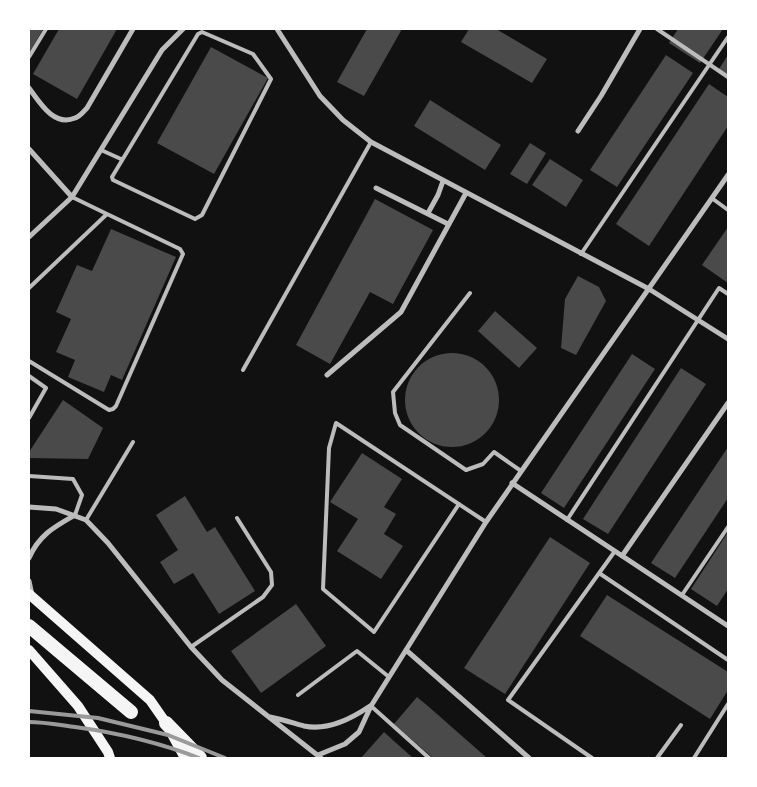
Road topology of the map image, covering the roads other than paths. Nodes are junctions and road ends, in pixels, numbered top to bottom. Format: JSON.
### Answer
{"nodes":[{"id":1,"x":46,"y":29,"type":"edge"},
{"id":2,"x":133,"y":29,"type":"edge"},
{"id":3,"x":183,"y":29,"type":"edge"},
{"id":4,"x":277,"y":29,"type":"edge"},
{"id":5,"x":640,"y":29,"type":"edge"},
{"id":6,"x":657,"y":29,"type":"edge"},
{"id":7,"x":728,"y":37,"type":"edge"},
{"id":8,"x":29,"y":57,"type":"edge"},
{"id":9,"x":710,"y":64,"type":"junction"},
{"id":10,"x":728,"y":77,"type":"edge"},
{"id":11,"x":29,"y":88,"type":"edge"},
{"id":12,"x":578,"y":131,"type":"dead end"},
{"id":13,"x":371,"y":142,"type":"junction"},
{"id":14,"x":29,"y":149,"type":"edge"},
{"id":15,"x":101,"y":150,"type":"junction"},
{"id":16,"x":121,"y":159,"type":"junction"},
{"id":17,"x":728,"y":176,"type":"edge"},
{"id":18,"x":442,"y":181,"type":"junction"},
{"id":19,"x":376,"y":188,"type":"dead end"},
{"id":20,"x":466,"y":193,"type":"junction"},
{"id":21,"x":72,"y":197,"type":"junction"},
{"id":22,"x":712,"y":199,"type":"junction"},
{"id":23,"x":728,"y":210,"type":"edge"},
{"id":24,"x":107,"y":214,"type":"junction"},
{"id":25,"x":428,"y":214,"type":"junction"},
{"id":26,"x":448,"y":224,"type":"junction"},
{"id":27,"x":29,"y":237,"type":"edge"},
{"id":28,"x":581,"y":254,"type":"junction"},
{"id":29,"x":29,"y":288,"type":"edge"},
{"id":30,"x":649,"y":289,"type":"junction"},
{"id":31,"x":470,"y":293,"type":"dead end"},
{"id":32,"x":728,"y":294,"type":"edge"},
{"id":33,"x":698,"y":319,"type":"junction"},
{"id":34,"x":728,"y":339,"type":"edge"},
{"id":35,"x":29,"y":361,"type":"edge"},
{"id":36,"x":243,"y":370,"type":"dead end"},
{"id":37,"x":327,"y":375,"type":"dead end"},
{"id":38,"x":29,"y":376,"type":"edge"},
{"id":39,"x":728,"y":402,"type":"edge"},
{"id":40,"x":29,"y":418,"type":"edge"},
{"id":41,"x":133,"y":442,"type":"dead end"},
{"id":42,"x":521,"y":471,"type":"junction"},
{"id":43,"x":29,"y":476,"type":"edge"},
{"id":44,"x":512,"y":484,"type":"junction"},
{"id":45,"x":459,"y":504,"type":"junction"},
{"id":46,"x":29,"y":507,"type":"edge"},
{"id":47,"x":75,"y":515,"type":"junction"},
{"id":48,"x":237,"y":518,"type":"dead end"},
{"id":49,"x":86,"y":520,"type":"junction"},
{"id":50,"x":567,"y":520,"type":"junction"},
{"id":51,"x":486,"y":522,"type":"junction"},
{"id":52,"x":728,"y":527,"type":"edge"},
{"id":53,"x":615,"y":551,"type":"junction"},
{"id":54,"x":622,"y":556,"type":"junction"},
{"id":55,"x":29,"y":558,"type":"edge"},
{"id":56,"x":599,"y":573,"type":"junction"},
{"id":57,"x":29,"y":581,"type":"edge"},
{"id":58,"x":682,"y":595,"type":"junction"},
{"id":59,"x":31,"y":596,"type":"edge"},
{"id":60,"x":29,"y":626,"type":"edge"},
{"id":61,"x":728,"y":626,"type":"edge"},
{"id":62,"x":191,"y":647,"type":"junction"},
{"id":63,"x":29,"y":650,"type":"edge"},
{"id":64,"x":406,"y":650,"type":"junction"},
{"id":65,"x":728,"y":660,"type":"edge"},
{"id":66,"x":389,"y":677,"type":"junction"},
{"id":67,"x":298,"y":695,"type":"dead end"},
{"id":68,"x":728,"y":704,"type":"edge"},
{"id":69,"x":371,"y":706,"type":"junction"},
{"id":70,"x":131,"y":712,"type":"dead end"},
{"id":71,"x":268,"y":717,"type":"junction"},
{"id":72,"x":166,"y":723,"type":"junction"},
{"id":73,"x":681,"y":725,"type":"dead end"},
{"id":74,"x":320,"y":757,"type":"edge"},
{"id":75,"x":110,"y":758,"type":"edge"},
{"id":76,"x":185,"y":758,"type":"edge"},
{"id":77,"x":200,"y":758,"type":"edge"},
{"id":78,"x":429,"y":758,"type":"edge"},
{"id":79,"x":529,"y":758,"type":"edge"},
{"id":80,"x":592,"y":758,"type":"edge"},
{"id":81,"x":657,"y":758,"type":"edge"},
{"id":82,"x":694,"y":758,"type":"edge"}],
"edges":[{"from":1,"to":8,"type":"lane"},
{"from":2,"to":11,"type":"street"},
{"from":3,"to":15,"type":"street"},
{"from":4,"to":13,"type":"street"},
{"from":5,"to":12,"type":"street"},
{"from":6,"to":9,"type":"lane"},
{"from":7,"to":9,"type":"lane"},
{"from":9,"to":10,"type":"lane"},
{"from":9,"to":28,"type":"lane"},
{"from":13,"to":18,"type":"street"},
{"from":13,"to":36,"type":"lane"},
{"from":14,"to":21,"type":"street"},
{"from":15,"to":16,"type":"lane"},
{"from":15,"to":21,"type":"street"},
{"from":16,"to":16,"type":"lane"},
{"from":17,"to":22,"type":"street"},
{"from":18,"to":20,"type":"street"},
{"from":18,"to":25,"type":"street"},
{"from":19,"to":25,"type":"street"},
{"from":20,"to":26,"type":"street"},
{"from":20,"to":28,"type":"street"},
{"from":21,"to":24,"type":"lane"},
{"from":21,"to":27,"type":"street"},
{"from":22,"to":23,"type":"lane"},
{"from":22,"to":30,"type":"street"},
{"from":24,"to":29,"type":"lane"},
{"from":24,"to":35,"type":"lane"},
{"from":25,"to":26,"type":"street"},
{"from":26,"to":37,"type":"street"},
{"from":28,"to":30,"type":"street"},
{"from":30,"to":33,"type":"street"},
{"from":30,"to":42,"type":"street"},
{"from":31,"to":42,"type":"lane"},
{"from":32,"to":33,"type":"lane"},
{"from":33,"to":34,"type":"street"},
{"from":33,"to":50,"type":"lane"},
{"from":38,"to":40,"type":"lane"},
{"from":39,"to":54,"type":"street"},
{"from":41,"to":49,"type":"lane"},
{"from":42,"to":44,"type":"street"},
{"from":43,"to":47,"type":"lane"},
{"from":44,"to":50,"type":"street"},
{"from":44,"to":51,"type":"street"},
{"from":45,"to":45,"type":"lane"},
{"from":45,"to":51,"type":"lane"},
{"from":46,"to":47,"type":"street"},
{"from":47,"to":49,"type":"street"},
{"from":47,"to":55,"type":"street"},
{"from":48,"to":62,"type":"lane"},
{"from":49,"to":62,"type":"street"},
{"from":50,"to":53,"type":"street"},
{"from":51,"to":64,"type":"street"},
{"from":52,"to":58,"type":"lane"},
{"from":53,"to":54,"type":"street"},
{"from":53,"to":56,"type":"lane"},
{"from":54,"to":58,"type":"street"},
{"from":56,"to":65,"type":"lane"},
{"from":56,"to":80,"type":"lane"},
{"from":57,"to":59,"type":"street"},
{"from":58,"to":61,"type":"street"},
{"from":59,"to":72,"type":"main road"},
{"from":60,"to":70,"type":"highway"},
{"from":62,"to":71,"type":"street"},
{"from":63,"to":75,"type":"main road"},
{"from":64,"to":66,"type":"street"},
{"from":64,"to":79,"type":"street"},
{"from":66,"to":67,"type":"lane"},
{"from":66,"to":69,"type":"street"},
{"from":68,"to":82,"type":"lane"},
{"from":69,"to":71,"type":"street"},
{"from":69,"to":74,"type":"street"},
{"from":69,"to":78,"type":"lane"},
{"from":71,"to":74,"type":"street"},
{"from":72,"to":76,"type":"main road"},
{"from":72,"to":77,"type":"highway"},
{"from":73,"to":81,"type":"lane"}]}
